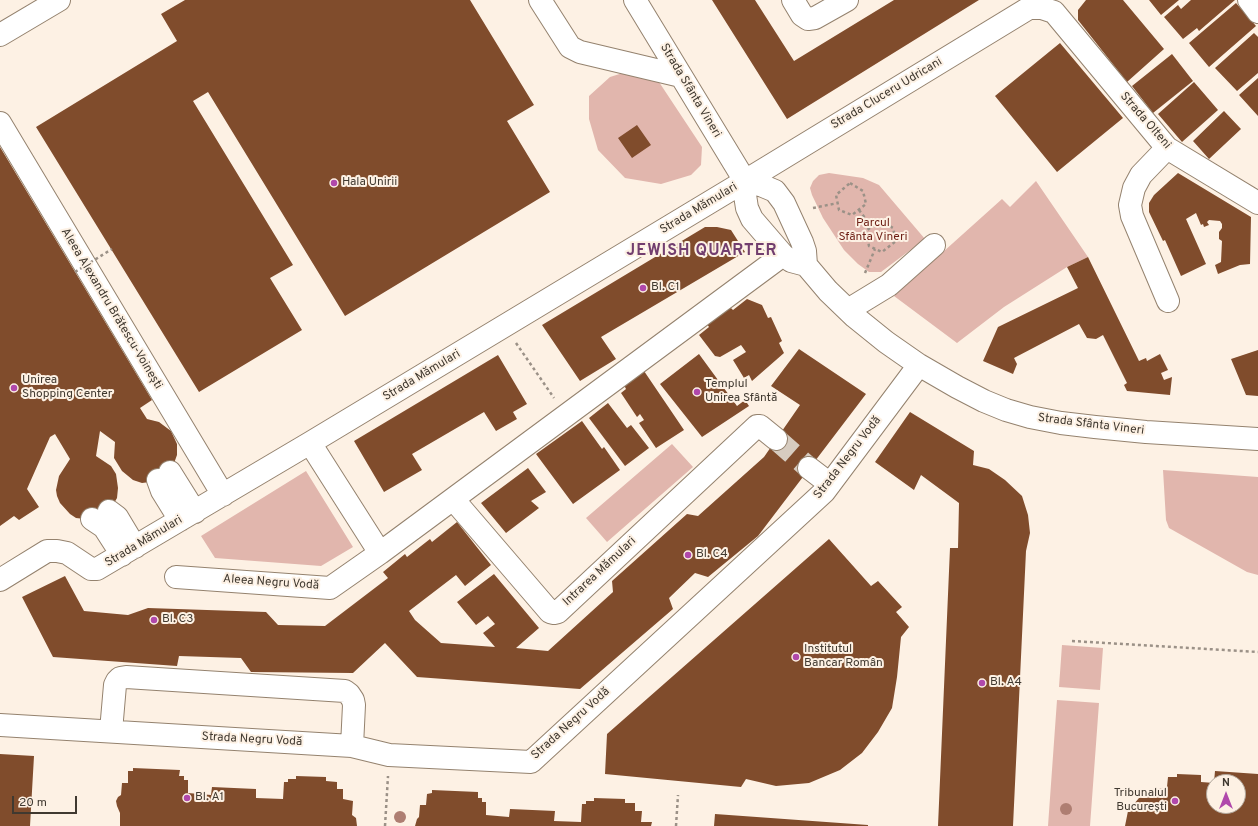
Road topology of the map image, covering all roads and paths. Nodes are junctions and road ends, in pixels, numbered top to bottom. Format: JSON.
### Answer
{"nodes":[{"id":1,"x":59,"y":0,"type":"edge"},
{"id":2,"x":540,"y":0,"type":"edge"},
{"id":3,"x":635,"y":0,"type":"edge"},
{"id":4,"x":793,"y":0,"type":"edge"},
{"id":5,"x":846,"y":0,"type":"edge"},
{"id":6,"x":1249,"y":0,"type":"edge"},
{"id":7,"x":1029,"y":8,"type":"joint"},
{"id":8,"x":1258,"y":12,"type":"edge"},
{"id":9,"x":0,"y":36,"type":"edge"},
{"id":10,"x":681,"y":76,"type":"junction"},
{"id":11,"x":0,"y":123,"type":"edge"},
{"id":12,"x":1167,"y":148,"type":"junction"},
{"id":13,"x":745,"y":181,"type":"junction"},
{"id":14,"x":838,"y":203,"type":"junction"},
{"id":15,"x":1258,"y":203,"type":"edge"},
{"id":16,"x":813,"y":208,"type":"dead end"},
{"id":17,"x":859,"y":210,"type":"junction"},
{"id":18,"x":872,"y":226,"type":"junction"},
{"id":19,"x":934,"y":245,"type":"dead end"},
{"id":20,"x":112,"y":249,"type":"dead end"},
{"id":21,"x":875,"y":249,"type":"junction"},
{"id":22,"x":783,"y":255,"type":"junction"},
{"id":23,"x":806,"y":265,"type":"junction"},
{"id":24,"x":75,"y":272,"type":"dead end"},
{"id":25,"x":864,"y":275,"type":"dead end"},
{"id":26,"x":1168,"y":301,"type":"dead end"},
{"id":27,"x":848,"y":310,"type":"junction"},
{"id":28,"x":505,"y":326,"type":"junction"},
{"id":29,"x":918,"y":365,"type":"junction"},
{"id":30,"x":566,"y":416,"type":"junction"},
{"id":31,"x":1258,"y":438,"type":"edge"},
{"id":32,"x":776,"y":439,"type":"tunnel mouth"},
{"id":33,"x":310,"y":443,"type":"junction"},
{"id":34,"x":809,"y":468,"type":"tunnel mouth"},
{"id":35,"x":164,"y":476,"type":"dead end"},
{"id":36,"x":830,"y":484,"type":"junction"},
{"id":37,"x":223,"y":495,"type":"junction"},
{"id":38,"x":453,"y":499,"type":"junction"},
{"id":39,"x":101,"y":515,"type":"dead end"},
{"id":40,"x":188,"y":516,"type":"junction"},
{"id":41,"x":128,"y":551,"type":"junction"},
{"id":42,"x":380,"y":554,"type":"junction"},
{"id":43,"x":176,"y":577,"type":"dead end"},
{"id":44,"x":0,"y":580,"type":"edge"},
{"id":45,"x":1072,"y":641,"type":"dead end"},
{"id":46,"x":1258,"y":652,"type":"edge"},
{"id":47,"x":0,"y":725,"type":"edge"},
{"id":48,"x":112,"y":732,"type":"junction"},
{"id":49,"x":352,"y":746,"type":"junction"},
{"id":50,"x":389,"y":755,"type":"junction"},
{"id":51,"x":678,"y":795,"type":"dead end"},
{"id":52,"x":385,"y":826,"type":"edge"},
{"id":53,"x":676,"y":826,"type":"edge"}],
"edges":[{"from":1,"to":9,"type":"street"},
{"from":2,"to":10,"type":"street"},
{"from":3,"to":10,"type":"street","name":"Strada Sfânta Vineri"},
{"from":4,"to":5,"type":"street"},
{"from":6,"to":8,"type":"street"},
{"from":7,"to":12,"type":"street","name":"Strada Olteni"},
{"from":7,"to":13,"type":"street","name":"Strada Cluceru Udricani"},
{"from":10,"to":13,"type":"street","name":"Strada Sfânta Vineri"},
{"from":11,"to":37,"type":"street","name":"Aleea Alexandru Brătescu-Voinești"},
{"from":12,"to":15,"type":"street","name":"Strada Olteni"},
{"from":12,"to":26,"type":"street"},
{"from":13,"to":22,"type":"street","name":"Strada Sfânta Vineri"},
{"from":13,"to":23,"type":"street"},
{"from":13,"to":28,"type":"street","name":"Strada Mămulari"},
{"from":14,"to":16,"type":"path"},
{"from":14,"to":17,"type":"path"},
{"from":14,"to":17,"type":"path"},
{"from":17,"to":18,"type":"path"},
{"from":18,"to":21,"type":"path"},
{"from":18,"to":21,"type":"path"},
{"from":19,"to":27,"type":"street"},
{"from":20,"to":24,"type":"path","bridge":true},
{"from":21,"to":25,"type":"path"},
{"from":22,"to":23,"type":"street","name":"Strada Sfânta Vineri"},
{"from":22,"to":30,"type":"street"},
{"from":23,"to":27,"type":"street","name":"Strada Sfânta Vineri"},
{"from":27,"to":29,"type":"street","name":"Strada Sfânta Vineri"},
{"from":28,"to":30,"type":"path"},
{"from":28,"to":33,"type":"street","name":"Strada Mămulari"},
{"from":29,"to":31,"type":"street","name":"Strada Sfânta Vineri"},
{"from":29,"to":36,"type":"street","name":"Strada Negru Vodă"},
{"from":30,"to":38,"type":"street"},
{"from":32,"to":38,"type":"street","name":"Intrarea Mămulari"},
{"from":33,"to":37,"type":"street","name":"Strada Mămulari"},
{"from":33,"to":42,"type":"street"},
{"from":34,"to":36,"type":"street"},
{"from":35,"to":40,"type":"street"},
{"from":36,"to":50,"type":"street","name":"Strada Negru Vodă"},
{"from":37,"to":40,"type":"street","name":"Strada Mămulari"},
{"from":38,"to":42,"type":"street"},
{"from":39,"to":41,"type":"street"},
{"from":40,"to":41,"type":"street","name":"Strada Mămulari"},
{"from":41,"to":44,"type":"street","name":"Strada Mămulari"},
{"from":42,"to":43,"type":"street","name":"Aleea Negru Vodă"},
{"from":45,"to":46,"type":"path"},
{"from":47,"to":48,"type":"street","name":"Strada Negru Vodă"},
{"from":48,"to":49,"type":"street","name":"Strada Negru Vodă"},
{"from":48,"to":49,"type":"street"},
{"from":49,"to":50,"type":"street","name":"Strada Negru Vodă"},
{"from":50,"to":52,"type":"path"},
{"from":51,"to":53,"type":"path"}]}
